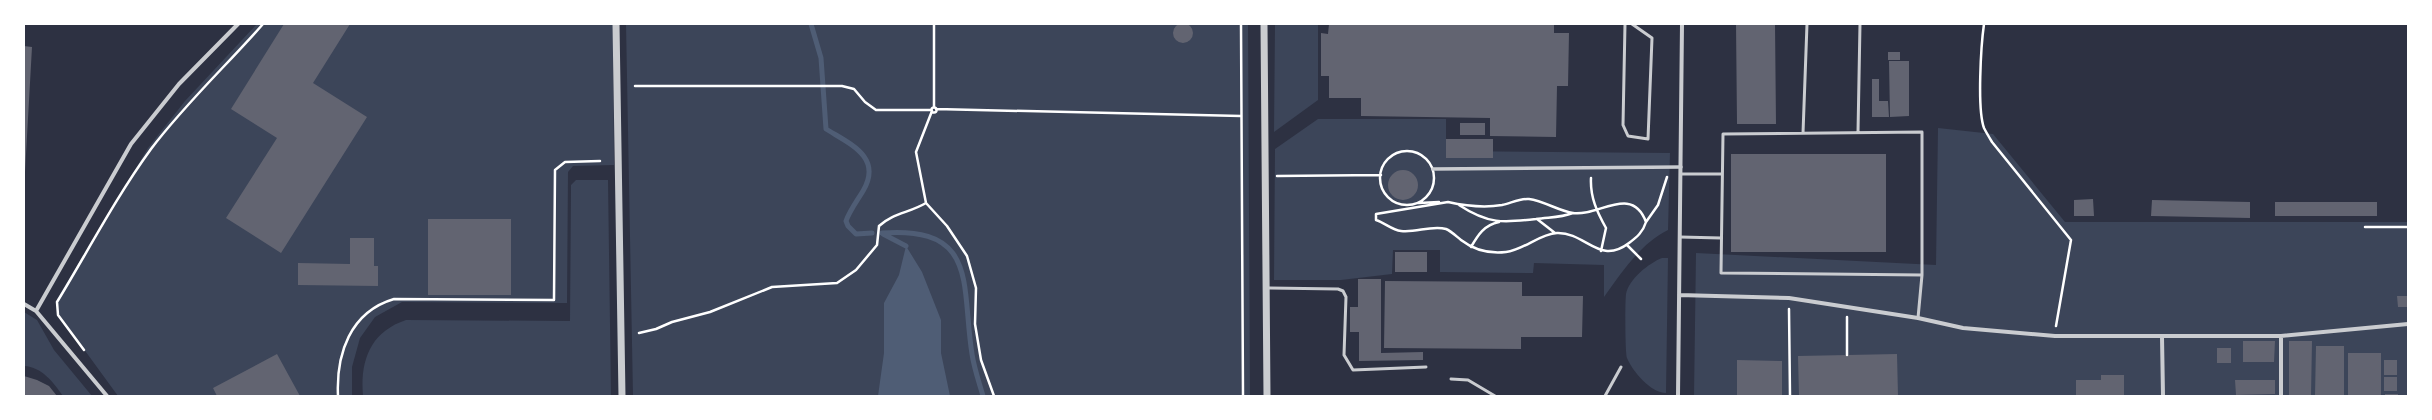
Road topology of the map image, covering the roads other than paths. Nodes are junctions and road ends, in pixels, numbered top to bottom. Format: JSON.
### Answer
{"nodes":[{"id":1,"x":238,"y":24,"type":"edge"},
{"id":2,"x":616,"y":24,"type":"edge"},
{"id":3,"x":1264,"y":24,"type":"edge"},
{"id":4,"x":1626,"y":24,"type":"edge"},
{"id":5,"x":1632,"y":24,"type":"edge"},
{"id":6,"x":1682,"y":24,"type":"edge"},
{"id":7,"x":1807,"y":24,"type":"edge"},
{"id":8,"x":1860,"y":24,"type":"edge"},
{"id":9,"x":1858,"y":132,"type":"junction"},
{"id":10,"x":1803,"y":133,"type":"junction"},
{"id":11,"x":1681,"y":167,"type":"junction"},
{"id":12,"x":1433,"y":168,"type":"road end"},
{"id":13,"x":1681,"y":174,"type":"junction"},
{"id":14,"x":1722,"y":174,"type":"junction"},
{"id":15,"x":1680,"y":237,"type":"junction"},
{"id":16,"x":1721,"y":238,"type":"junction"},
{"id":17,"x":1922,"y":275,"type":"junction"},
{"id":18,"x":1266,"y":288,"type":"junction"},
{"id":19,"x":1679,"y":295,"type":"junction"},
{"id":20,"x":24,"y":304,"type":"edge"},
{"id":21,"x":36,"y":311,"type":"junction"},
{"id":22,"x":1918,"y":318,"type":"junction"},
{"id":23,"x":2408,"y":324,"type":"edge"},
{"id":24,"x":2281,"y":336,"type":"junction"},
{"id":25,"x":2162,"y":337,"type":"junction"},
{"id":26,"x":1426,"y":367,"type":"dead end"},
{"id":27,"x":1621,"y":367,"type":"dead end"},
{"id":28,"x":1451,"y":379,"type":"dead end"},
{"id":29,"x":107,"y":396,"type":"edge"},
{"id":30,"x":622,"y":396,"type":"edge"},
{"id":31,"x":1267,"y":396,"type":"edge"},
{"id":32,"x":1496,"y":396,"type":"edge"},
{"id":33,"x":1604,"y":396,"type":"edge"},
{"id":34,"x":1678,"y":396,"type":"edge"},
{"id":35,"x":2163,"y":396,"type":"edge"},
{"id":36,"x":2281,"y":396,"type":"edge"}],
"edges":[{"from":1,"to":21,"type":"street"},
{"from":2,"to":30,"type":"street"},
{"from":3,"to":18,"type":"street"},
{"from":4,"to":5,"type":"lane"},
{"from":6,"to":11,"type":"street"},
{"from":7,"to":10,"type":"lane"},
{"from":8,"to":9,"type":"lane"},
{"from":9,"to":10,"type":"lane"},
{"from":9,"to":17,"type":"lane"},
{"from":10,"to":14,"type":"lane"},
{"from":11,"to":12,"type":"street"},
{"from":11,"to":13,"type":"street"},
{"from":13,"to":14,"type":"lane"},
{"from":13,"to":15,"type":"street"},
{"from":14,"to":16,"type":"lane"},
{"from":15,"to":16,"type":"lane"},
{"from":15,"to":19,"type":"street"},
{"from":16,"to":17,"type":"lane"},
{"from":17,"to":22,"type":"lane"},
{"from":18,"to":26,"type":"lane"},
{"from":18,"to":31,"type":"street"},
{"from":19,"to":22,"type":"street"},
{"from":19,"to":34,"type":"street"},
{"from":20,"to":21,"type":"street"},
{"from":21,"to":29,"type":"street"},
{"from":22,"to":25,"type":"street"},
{"from":23,"to":24,"type":"street"},
{"from":24,"to":25,"type":"street"},
{"from":24,"to":36,"type":"street"},
{"from":25,"to":35,"type":"street"},
{"from":27,"to":33,"type":"lane"},
{"from":28,"to":32,"type":"lane"}]}
